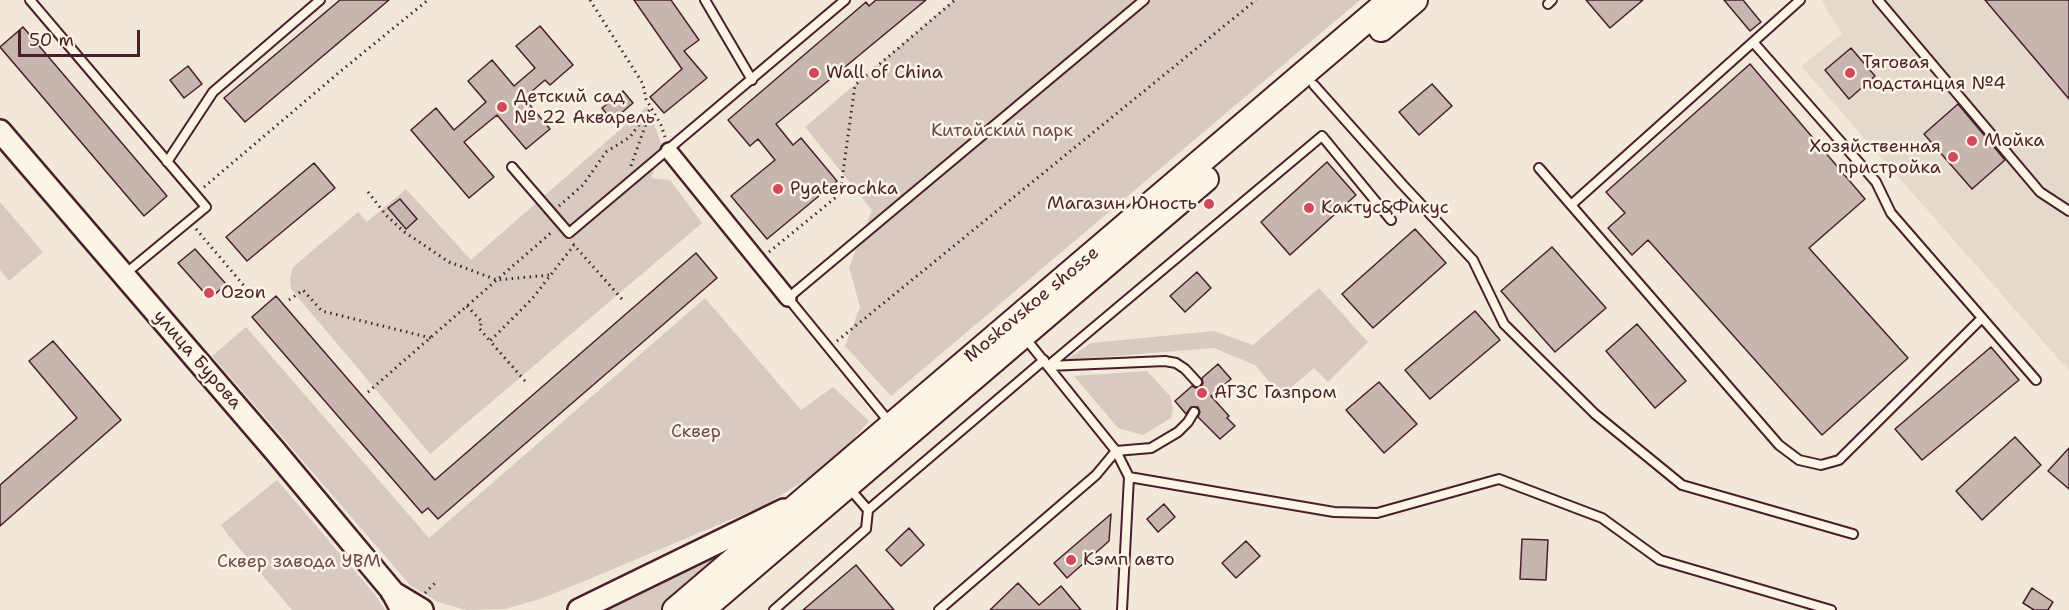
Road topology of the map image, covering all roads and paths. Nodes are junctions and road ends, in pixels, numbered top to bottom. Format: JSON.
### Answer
{"nodes":[{"id":1,"x":30,"y":0,"type":"edge"},
{"id":2,"x":321,"y":0,"type":"edge"},
{"id":3,"x":428,"y":0,"type":"edge"},
{"id":4,"x":590,"y":0,"type":"edge"},
{"id":5,"x":705,"y":0,"type":"edge"},
{"id":6,"x":845,"y":0,"type":"edge"},
{"id":7,"x":955,"y":0,"type":"edge"},
{"id":8,"x":1144,"y":0,"type":"edge"},
{"id":9,"x":1256,"y":0,"type":"edge"},
{"id":10,"x":1390,"y":0,"type":"edge"},
{"id":11,"x":1415,"y":0,"type":"edge"},
{"id":12,"x":1800,"y":0,"type":"edge"},
{"id":13,"x":1878,"y":0,"type":"edge"},
{"id":14,"x":1753,"y":42,"type":"junction"},
{"id":15,"x":752,"y":80,"type":"junction"},
{"id":16,"x":1314,"y":85,"type":"junction"},
{"id":17,"x":651,"y":108,"type":"junction"},
{"id":18,"x":0,"y":131,"type":"edge"},
{"id":19,"x":669,"y":151,"type":"junction"},
{"id":20,"x":167,"y":162,"type":"junction"},
{"id":21,"x":512,"y":167,"type":"dead end"},
{"id":22,"x":1539,"y":168,"type":"dead end"},
{"id":23,"x":623,"y":189,"type":"junction"},
{"id":24,"x":368,"y":192,"type":"dead end"},
{"id":25,"x":195,"y":194,"type":"junction"},
{"id":26,"x":1571,"y":205,"type":"junction"},
{"id":27,"x":2069,"y":211,"type":"edge"},
{"id":28,"x":551,"y":212,"type":"junction"},
{"id":29,"x":1391,"y":220,"type":"dead end"},
{"id":30,"x":189,"y":221,"type":"junction"},
{"id":31,"x":561,"y":224,"type":"junction"},
{"id":32,"x":569,"y":233,"type":"junction"},
{"id":33,"x":573,"y":245,"type":"junction"},
{"id":34,"x":758,"y":261,"type":"junction"},
{"id":35,"x":124,"y":275,"type":"junction"},
{"id":36,"x":550,"y":275,"type":"junction"},
{"id":37,"x":497,"y":280,"type":"junction"},
{"id":38,"x":251,"y":294,"type":"dead end"},
{"id":39,"x":788,"y":298,"type":"junction"},
{"id":40,"x":622,"y":299,"type":"dead end"},
{"id":41,"x":290,"y":300,"type":"dead end"},
{"id":42,"x":467,"y":306,"type":"junction"},
{"id":43,"x":1982,"y":318,"type":"junction"},
{"id":44,"x":1018,"y":329,"type":"junction"},
{"id":45,"x":431,"y":338,"type":"junction"},
{"id":46,"x":490,"y":341,"type":"junction"},
{"id":47,"x":829,"y":348,"type":"junction"},
{"id":48,"x":1046,"y":363,"type":"junction"},
{"id":49,"x":2036,"y":380,"type":"dead end"},
{"id":50,"x":525,"y":381,"type":"dead end"},
{"id":51,"x":1197,"y":382,"type":"dead end"},
{"id":52,"x":368,"y":392,"type":"dead end"},
{"id":53,"x":1194,"y":412,"type":"dead end"},
{"id":54,"x":897,"y":432,"type":"junction"},
{"id":55,"x":1116,"y":451,"type":"junction"},
{"id":56,"x":1129,"y":477,"type":"junction"},
{"id":57,"x":846,"y":485,"type":"junction"},
{"id":58,"x":798,"y":503,"type":"junction"},
{"id":59,"x":868,"y":510,"type":"junction"},
{"id":60,"x":1853,"y":534,"type":"dead end"},
{"id":61,"x":392,"y":591,"type":"junction"},
{"id":62,"x":402,"y":610,"type":"edge"},
{"id":63,"x":422,"y":610,"type":"edge"},
{"id":64,"x":579,"y":610,"type":"edge"},
{"id":65,"x":675,"y":610,"type":"edge"},
{"id":66,"x":702,"y":610,"type":"edge"},
{"id":67,"x":774,"y":610,"type":"edge"},
{"id":68,"x":939,"y":610,"type":"edge"},
{"id":69,"x":1122,"y":610,"type":"edge"},
{"id":70,"x":1831,"y":610,"type":"edge"}],
"edges":[{"from":1,"to":20,"type":"lane"},
{"from":2,"to":20,"type":"lane"},
{"from":3,"to":25,"type":"path"},
{"from":4,"to":17,"type":"path"},
{"from":5,"to":15,"type":"lane"},
{"from":6,"to":15,"type":"lane"},
{"from":7,"to":34,"type":"path"},
{"from":8,"to":39,"type":"lane"},
{"from":9,"to":47,"type":"path"},
{"from":10,"to":44,"type":"main road","name":"Moskovskoe shosse"},
{"from":11,"to":16,"type":"main road","name":"Moskovskoe shosse"},
{"from":12,"to":14,"type":"lane"},
{"from":13,"to":27,"type":"lane"},
{"from":14,"to":26,"type":"lane"},
{"from":14,"to":43,"type":"lane"},
{"from":15,"to":19,"type":"lane"},
{"from":16,"to":44,"type":"main road","name":"Moskovskoe shosse"},
{"from":16,"to":60,"type":"lane"},
{"from":17,"to":19,"type":"path"},
{"from":17,"to":23,"type":"path"},
{"from":17,"to":28,"type":"path"},
{"from":18,"to":35,"type":"main road","name":"улица Бурова"},
{"from":19,"to":23,"type":"lane"},
{"from":19,"to":34,"type":"street"},
{"from":20,"to":25,"type":"lane"},
{"from":21,"to":28,"type":"lane"},
{"from":22,"to":26,"type":"lane"},
{"from":23,"to":32,"type":"lane"},
{"from":24,"to":37,"type":"path"},
{"from":25,"to":30,"type":"lane"},
{"from":26,"to":43,"type":"lane"},
{"from":28,"to":31,"type":"lane"},
{"from":29,"to":48,"type":"lane"},
{"from":30,"to":35,"type":"lane"},
{"from":30,"to":38,"type":"path"},
{"from":31,"to":32,"type":"lane"},
{"from":31,"to":37,"type":"path"},
{"from":32,"to":33,"type":"path"},
{"from":33,"to":36,"type":"path"},
{"from":33,"to":40,"type":"path"},
{"from":34,"to":39,"type":"street"},
{"from":35,"to":61,"type":"main road","name":"улица Бурова"},
{"from":36,"to":37,"type":"path"},
{"from":36,"to":46,"type":"path"},
{"from":37,"to":42,"type":"path"},
{"from":39,"to":47,"type":"lane"},
{"from":41,"to":45,"type":"path"},
{"from":42,"to":45,"type":"path"},
{"from":42,"to":46,"type":"path"},
{"from":43,"to":49,"type":"lane"},
{"from":44,"to":48,"type":"lane"},
{"from":44,"to":54,"type":"main road","name":"Moskovskoe shosse"},
{"from":45,"to":52,"type":"path"},
{"from":46,"to":50,"type":"path"},
{"from":47,"to":54,"type":"lane"},
{"from":48,"to":51,"type":"lane"},
{"from":48,"to":55,"type":"lane"},
{"from":48,"to":59,"type":"lane"},
{"from":53,"to":55,"type":"lane"},
{"from":54,"to":57,"type":"main road","name":"Moskovskoe shosse"},
{"from":54,"to":58,"type":"main road","name":"Moskovskoe shosse"},
{"from":55,"to":56,"type":"lane"},
{"from":55,"to":68,"type":"lane"},
{"from":56,"to":69,"type":"lane"},
{"from":56,"to":70,"type":"lane"},
{"from":57,"to":59,"type":"lane"},
{"from":57,"to":66,"type":"main road","name":"Moskovskoe shosse"},
{"from":58,"to":64,"type":"main road"},
{"from":58,"to":65,"type":"main road","name":"Moskovskoe shosse"},
{"from":59,"to":67,"type":"lane"},
{"from":61,"to":62,"type":"main road"},
{"from":61,"to":63,"type":"main road"}]}
